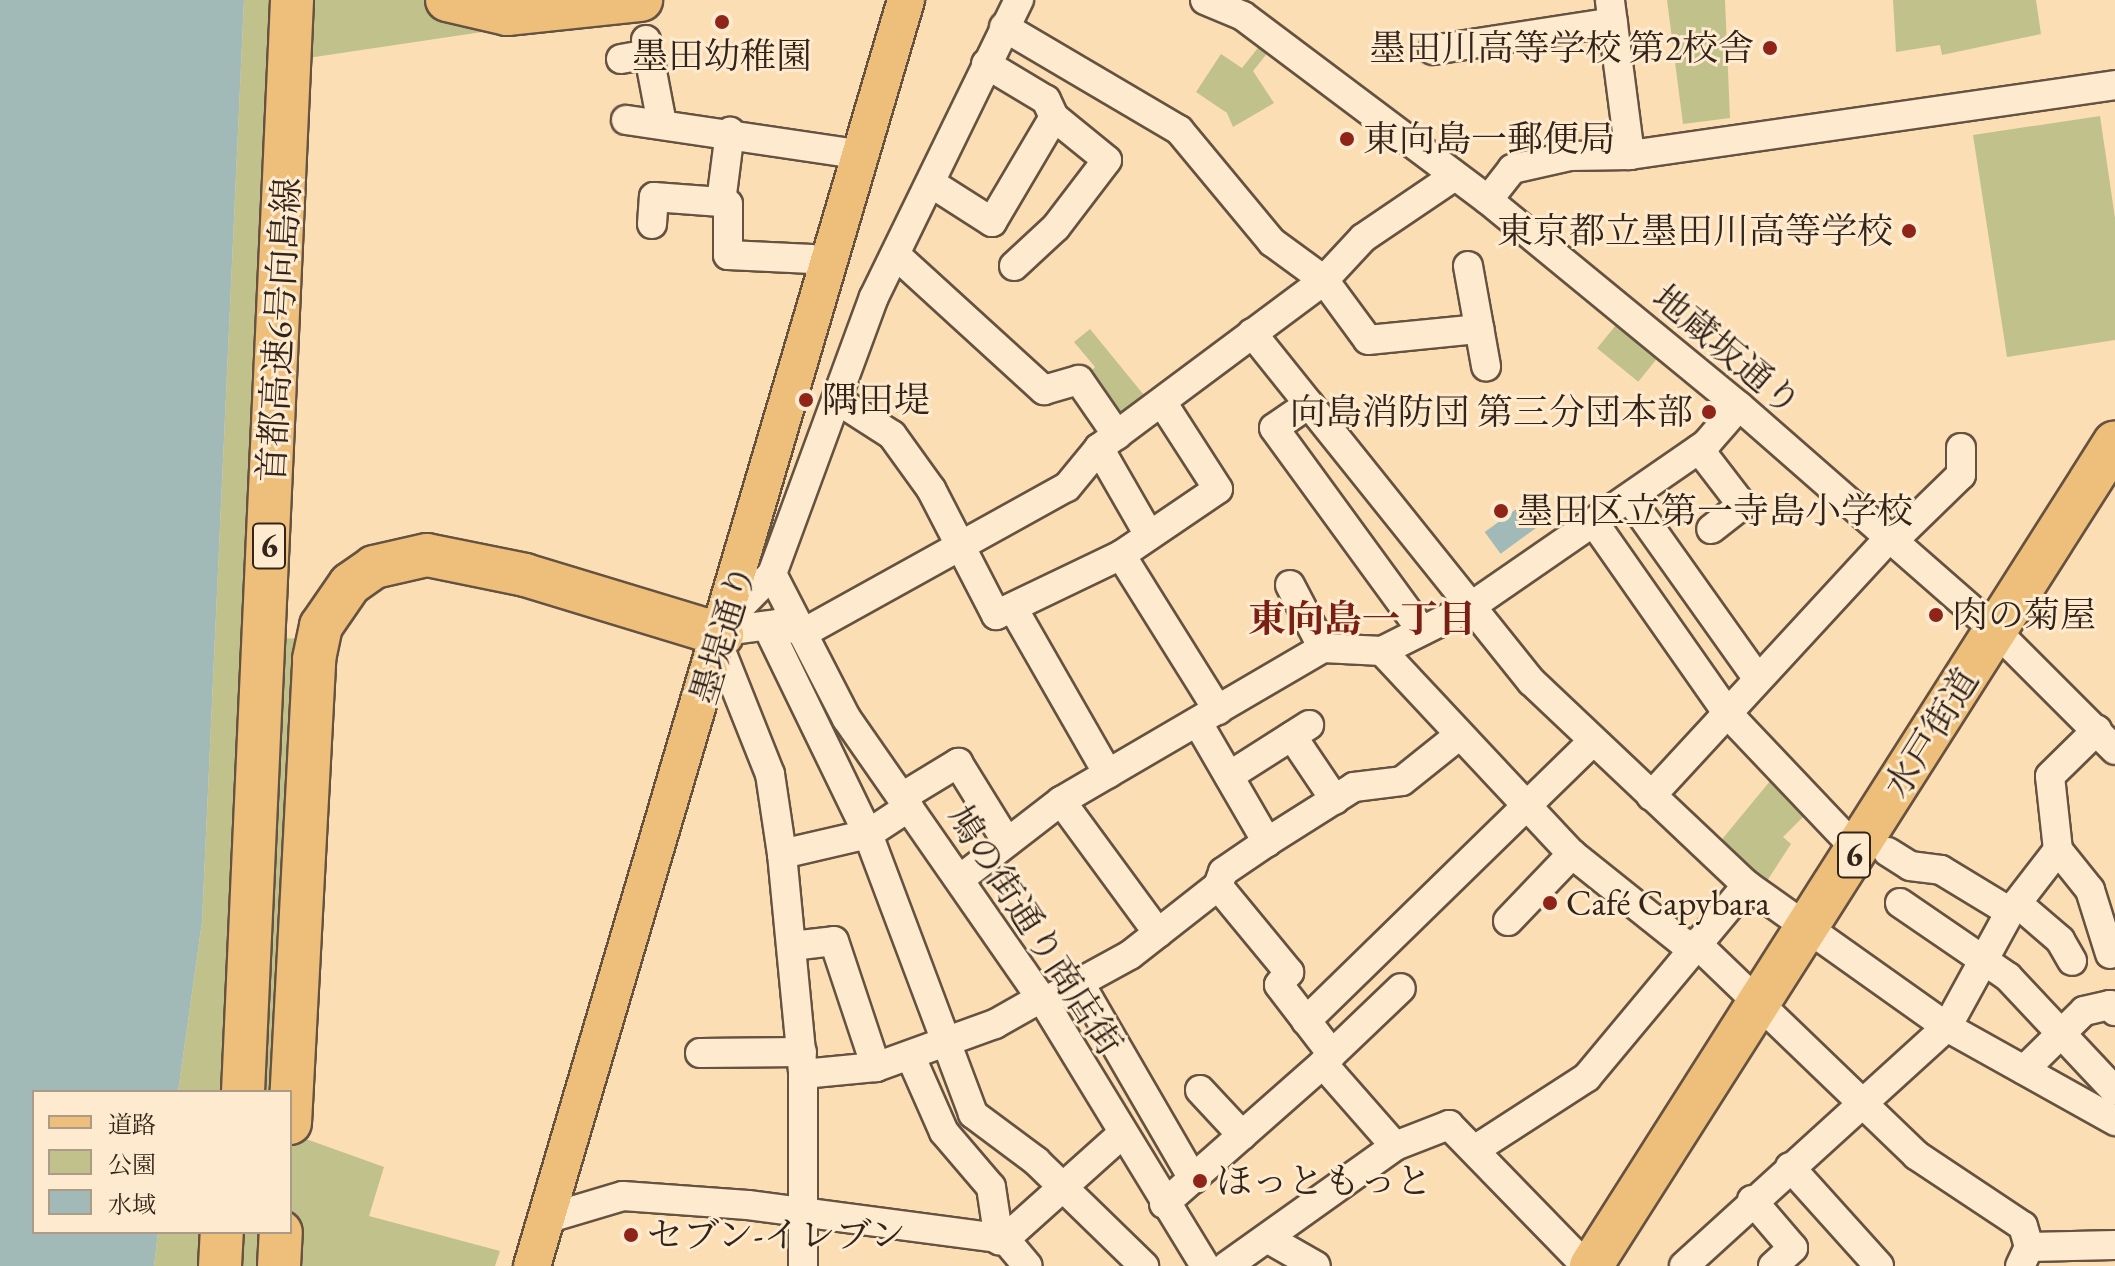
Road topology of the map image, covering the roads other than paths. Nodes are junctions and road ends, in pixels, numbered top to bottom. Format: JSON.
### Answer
{"nodes":[{"id":1,"x":278,"y":0,"type":"edge"},
{"id":2,"x":292,"y":0,"type":"edge"},
{"id":3,"x":319,"y":0,"type":"edge"},
{"id":4,"x":447,"y":0,"type":"edge"},
{"id":5,"x":886,"y":0,"type":"edge"},
{"id":6,"x":906,"y":0,"type":"edge"},
{"id":7,"x":1019,"y":0,"type":"edge"},
{"id":8,"x":1205,"y":0,"type":"edge"},
{"id":9,"x":1611,"y":11,"type":"edge"},
{"id":10,"x":1004,"y":27,"type":"junction"},
{"id":11,"x":645,"y":32,"type":"edge"},
{"id":12,"x":1433,"y":50,"type":"dead end"},
{"id":13,"x":621,"y":59,"type":"dead end"},
{"id":14,"x":986,"y":64,"type":"junction"},
{"id":15,"x":2115,"y":85,"type":"edge"},
{"id":16,"x":1054,"y":117,"type":"junction"},
{"id":17,"x":626,"y":120,"type":"dead end"},
{"id":18,"x":662,"y":124,"type":"junction"},
{"id":19,"x":730,"y":132,"type":"junction"},
{"id":20,"x":844,"y":152,"type":"junction"},
{"id":21,"x":1630,"y":155,"type":"junction"},
{"id":22,"x":1453,"y":177,"type":"junction"},
{"id":23,"x":934,"y":185,"type":"junction"},
{"id":24,"x":1488,"y":200,"type":"junction"},
{"id":25,"x":721,"y":202,"type":"junction"},
{"id":26,"x":284,"y":204,"type":"junction"},
{"id":27,"x":652,"y":224,"type":"dead end"},
{"id":28,"x":897,"y":256,"type":"junction"},
{"id":29,"x":812,"y":259,"type":"junction"},
{"id":30,"x":1014,"y":266,"type":"dead end"},
{"id":31,"x":1468,"y":266,"type":"dead end"},
{"id":32,"x":1324,"y":280,"type":"junction"},
{"id":33,"x":1479,"y":329,"type":"junction"},
{"id":34,"x":1252,"y":333,"type":"junction"},
{"id":35,"x":1486,"y":366,"type":"dead end"},
{"id":36,"x":839,"y":401,"type":"junction"},
{"id":37,"x":1162,"y":402,"type":"junction"},
{"id":38,"x":1309,"y":404,"type":"junction"},
{"id":39,"x":1739,"y":406,"type":"junction"},
{"id":40,"x":1108,"y":442,"type":"junction"},
{"id":41,"x":2115,"y":442,"type":"edge"},
{"id":42,"x":1961,"y":448,"type":"dead end"},
{"id":43,"x":1699,"y":449,"type":"junction"},
{"id":44,"x":1630,"y":499,"type":"junction"},
{"id":45,"x":1595,"y":524,"type":"junction"},
{"id":46,"x":270,"y":529,"type":"junction"},
{"id":47,"x":1711,"y":529,"type":"dead end"},
{"id":48,"x":1149,"y":535,"type":"junction"},
{"id":49,"x":1890,"y":540,"type":"junction"},
{"id":50,"x":962,"y":544,"type":"junction"},
{"id":51,"x":1121,"y":555,"type":"junction"},
{"id":52,"x":772,"y":574,"type":"junction"},
{"id":53,"x":1290,"y":585,"type":"dead end"},
{"id":54,"x":1470,"y":607,"type":"junction"},
{"id":55,"x":1013,"y":608,"type":"junction"},
{"id":56,"x":767,"y":626,"type":"junction"},
{"id":57,"x":712,"y":630,"type":"junction"},
{"id":58,"x":1422,"y":631,"type":"junction"},
{"id":59,"x":1996,"y":631,"type":"junction"},
{"id":60,"x":805,"y":632,"type":"junction"},
{"id":61,"x":1323,"y":648,"type":"junction"},
{"id":62,"x":1382,"y":651,"type":"junction"},
{"id":63,"x":1758,"y":679,"type":"junction"},
{"id":64,"x":1728,"y":714,"type":"junction"},
{"id":65,"x":1208,"y":716,"type":"junction"},
{"id":66,"x":1457,"y":737,"type":"junction"},
{"id":67,"x":2106,"y":740,"type":"edge"},
{"id":68,"x":1593,"y":741,"type":"junction"},
{"id":69,"x":1108,"y":774,"type":"junction"},
{"id":70,"x":1229,"y":776,"type":"junction"},
{"id":71,"x":1651,"y":796,"type":"junction"},
{"id":72,"x":1335,"y":800,"type":"junction"},
{"id":73,"x":1061,"y":801,"type":"junction"},
{"id":74,"x":905,"y":802,"type":"junction"},
{"id":75,"x":1524,"y":807,"type":"junction"},
{"id":76,"x":868,"y":834,"type":"junction"},
{"id":77,"x":1007,"y":842,"type":"junction"},
{"id":78,"x":1267,"y":842,"type":"junction"},
{"id":79,"x":2058,"y":850,"type":"junction"},
{"id":80,"x":1872,"y":851,"type":"junction"},
{"id":81,"x":782,"y":854,"type":"junction"},
{"id":82,"x":1572,"y":854,"type":"junction"},
{"id":83,"x":960,"y":879,"type":"junction"},
{"id":84,"x":1747,"y":885,"type":"junction"},
{"id":85,"x":1218,"y":886,"type":"junction"},
{"id":86,"x":1900,"y":903,"type":"dead end"},
{"id":87,"x":2013,"y":907,"type":"junction"},
{"id":88,"x":1508,"y":921,"type":"dead end"},
{"id":89,"x":1806,"y":928,"type":"junction"},
{"id":90,"x":1158,"y":933,"type":"junction"},
{"id":91,"x":792,"y":946,"type":"junction"},
{"id":92,"x":1694,"y":946,"type":"junction"},
{"id":93,"x":2110,"y":954,"type":"dead end"},
{"id":94,"x":1984,"y":958,"type":"junction"},
{"id":95,"x":2072,"y":961,"type":"dead end"},
{"id":96,"x":1079,"y":982,"type":"junction"},
{"id":97,"x":1401,"y":988,"type":"dead end"},
{"id":98,"x":1761,"y":999,"type":"junction"},
{"id":99,"x":1043,"y":1000,"type":"junction"},
{"id":100,"x":2115,"y":1011,"type":"edge"},
{"id":101,"x":1306,"y":1021,"type":"junction"},
{"id":102,"x":1947,"y":1027,"type":"junction"},
{"id":103,"x":2062,"y":1033,"type":"junction"},
{"id":104,"x":940,"y":1040,"type":"junction"},
{"id":105,"x":700,"y":1053,"type":"dead end"},
{"id":106,"x":910,"y":1055,"type":"junction"},
{"id":107,"x":1328,"y":1059,"type":"junction"},
{"id":108,"x":802,"y":1063,"type":"junction"},
{"id":109,"x":876,"y":1067,"type":"junction"},
{"id":110,"x":2024,"y":1070,"type":"junction"},
{"id":111,"x":228,"y":1090,"type":"edge"},
{"id":112,"x":243,"y":1090,"type":"edge"},
{"id":113,"x":271,"y":1090,"type":"edge"},
{"id":114,"x":292,"y":1090,"type":"edge"},
{"id":115,"x":1200,"y":1090,"type":"dead end"},
{"id":116,"x":2115,"y":1091,"type":"edge"},
{"id":117,"x":1864,"y":1103,"type":"junction"},
{"id":118,"x":2115,"y":1121,"type":"edge"},
{"id":119,"x":1121,"y":1135,"type":"junction"},
{"id":120,"x":1242,"y":1135,"type":"junction"},
{"id":121,"x":1395,"y":1146,"type":"junction"},
{"id":122,"x":1479,"y":1147,"type":"junction"},
{"id":123,"x":1790,"y":1167,"type":"junction"},
{"id":124,"x":1193,"y":1179,"type":"junction"},
{"id":125,"x":1063,"y":1185,"type":"junction"},
{"id":126,"x":1752,"y":1200,"type":"junction"},
{"id":127,"x":1164,"y":1204,"type":"junction"},
{"id":128,"x":804,"y":1214,"type":"junction"},
{"id":129,"x":549,"y":1218,"type":"junction"},
{"id":130,"x":222,"y":1234,"type":"edge"},
{"id":131,"x":237,"y":1234,"type":"edge"},
{"id":132,"x":265,"y":1234,"type":"edge"},
{"id":133,"x":281,"y":1234,"type":"edge"},
{"id":134,"x":1267,"y":1238,"type":"junction"},
{"id":135,"x":2115,"y":1245,"type":"edge"},
{"id":136,"x":996,"y":1246,"type":"edge"},
{"id":137,"x":2024,"y":1257,"type":"edge"},
{"id":138,"x":220,"y":1266,"type":"edge"},
{"id":139,"x":235,"y":1266,"type":"edge"},
{"id":140,"x":263,"y":1266,"type":"edge"},
{"id":141,"x":279,"y":1266,"type":"edge"},
{"id":142,"x":525,"y":1266,"type":"edge"},
{"id":143,"x":532,"y":1266,"type":"edge"},
{"id":144,"x":803,"y":1266,"type":"edge"},
{"id":145,"x":1028,"y":1266,"type":"edge"},
{"id":146,"x":1144,"y":1266,"type":"edge"},
{"id":147,"x":1205,"y":1266,"type":"edge"},
{"id":148,"x":1227,"y":1266,"type":"edge"},
{"id":149,"x":1316,"y":1266,"type":"edge"},
{"id":150,"x":1589,"y":1266,"type":"edge"},
{"id":151,"x":1684,"y":1266,"type":"edge"},
{"id":152,"x":1773,"y":1266,"type":"edge"},
{"id":153,"x":1879,"y":1266,"type":"edge"}],
"edges":[{"from":1,"to":26,"type":"highway"},
{"from":2,"to":26,"type":"highway","name":"首都高速6号向島線","number":"6"},
{"from":3,"to":113,"type":"highway","name":"首都高速6号向島線","number":"6"},
{"from":4,"to":11,"type":"highway"},
{"from":5,"to":20,"type":"main road","name":"墨堤通り"},
{"from":6,"to":57,"type":"main road","name":"墨堤通り"},
{"from":7,"to":10,"type":"street"},
{"from":8,"to":22,"type":"street","name":"地蔵坂通り"},
{"from":9,"to":12,"type":"street"},
{"from":9,"to":21,"type":"street"},
{"from":10,"to":14,"type":"street"},
{"from":10,"to":32,"type":"street"},
{"from":11,"to":13,"type":"street"},
{"from":11,"to":18,"type":"street"},
{"from":14,"to":16,"type":"street"},
{"from":14,"to":23,"type":"street"},
{"from":15,"to":21,"type":"street"},
{"from":16,"to":23,"type":"street"},
{"from":16,"to":30,"type":"street"},
{"from":17,"to":18,"type":"street"},
{"from":18,"to":19,"type":"street"},
{"from":19,"to":20,"type":"street"},
{"from":19,"to":25,"type":"street"},
{"from":20,"to":29,"type":"main road","name":"墨堤通り"},
{"from":21,"to":24,"type":"street"},
{"from":22,"to":24,"type":"street","name":"地蔵坂通り"},
{"from":22,"to":32,"type":"street"},
{"from":23,"to":28,"type":"street"},
{"from":24,"to":39,"type":"street","name":"地蔵坂通り"},
{"from":25,"to":27,"type":"street"},
{"from":25,"to":29,"type":"street"},
{"from":26,"to":46,"type":"highway","name":"首都高速6号向島線","number":"6"},
{"from":28,"to":36,"type":"street"},
{"from":28,"to":40,"type":"street"},
{"from":29,"to":57,"type":"main road","name":"墨堤通り"},
{"from":31,"to":33,"type":"street"},
{"from":32,"to":33,"type":"street"},
{"from":32,"to":34,"type":"street"},
{"from":33,"to":35,"type":"street"},
{"from":34,"to":37,"type":"street"},
{"from":34,"to":38,"type":"street"},
{"from":36,"to":50,"type":"street"},
{"from":36,"to":52,"type":"street"},
{"from":37,"to":40,"type":"street"},
{"from":37,"to":48,"type":"street"},
{"from":38,"to":54,"type":"street"},
{"from":38,"to":58,"type":"street"},
{"from":39,"to":43,"type":"street"},
{"from":39,"to":49,"type":"street","name":"地蔵坂通り"},
{"from":40,"to":48,"type":"street"},
{"from":40,"to":50,"type":"street"},
{"from":41,"to":59,"type":"highway","name":"水戸街道","number":"6"},
{"from":42,"to":49,"type":"street"},
{"from":43,"to":44,"type":"street"},
{"from":43,"to":47,"type":"street"},
{"from":44,"to":45,"type":"street"},
{"from":44,"to":63,"type":"street"},
{"from":45,"to":54,"type":"street"},
{"from":45,"to":64,"type":"street"},
{"from":46,"to":111,"type":"highway"},
{"from":46,"to":112,"type":"highway","name":"首都高速6号向島線","number":"6"},
{"from":48,"to":51,"type":"street"},
{"from":49,"to":59,"type":"street","name":"地蔵坂通り"},
{"from":49,"to":63,"type":"street"},
{"from":50,"to":55,"type":"street"},
{"from":50,"to":60,"type":"street"},
{"from":51,"to":55,"type":"street"},
{"from":51,"to":65,"type":"street"},
{"from":52,"to":57,"type":"street"},
{"from":52,"to":60,"type":"street","name":"鳩の街通り商店街"},
{"from":53,"to":61,"type":"street"},
{"from":54,"to":58,"type":"street"},
{"from":54,"to":68,"type":"street"},
{"from":55,"to":69,"type":"street"},
{"from":56,"to":57,"type":"street"},
{"from":56,"to":60,"type":"street"},
{"from":56,"to":76,"type":"street"},
{"from":57,"to":81,"type":"street"},
{"from":57,"to":114,"type":"highway"},
{"from":57,"to":129,"type":"main road","name":"墨堤通り"},
{"from":57,"to":142,"type":"main road","name":"墨堤通り"},
{"from":58,"to":62,"type":"street"},
{"from":59,"to":67,"type":"street","name":"地蔵坂通り"},
{"from":59,"to":80,"type":"highway","name":"水戸街道","number":"6"},
{"from":60,"to":74,"type":"street","name":"鳩の街通り商店街"},
{"from":61,"to":62,"type":"street"},
{"from":61,"to":65,"type":"street"},
{"from":62,"to":66,"type":"street"},
{"from":63,"to":64,"type":"street"},
{"from":64,"to":71,"type":"street"},
{"from":64,"to":80,"type":"street"},
{"from":65,"to":69,"type":"street"},
{"from":65,"to":70,"type":"street"},
{"from":66,"to":72,"type":"street"},
{"from":66,"to":75,"type":"street"},
{"from":67,"to":79,"type":"street"},
{"from":68,"to":71,"type":"street"},
{"from":68,"to":75,"type":"street"},
{"from":69,"to":73,"type":"street"},
{"from":70,"to":72,"type":"street"},
{"from":70,"to":78,"type":"street"},
{"from":71,"to":84,"type":"street"},
{"from":72,"to":78,"type":"street"},
{"from":73,"to":77,"type":"street"},
{"from":73,"to":90,"type":"street"},
{"from":74,"to":76,"type":"street"},
{"from":74,"to":77,"type":"street"},
{"from":74,"to":83,"type":"street","name":"鳩の街通り商店街"},
{"from":75,"to":82,"type":"street"},
{"from":75,"to":101,"type":"street"},
{"from":76,"to":81,"type":"street"},
{"from":76,"to":104,"type":"street"},
{"from":77,"to":83,"type":"street"},
{"from":78,"to":85,"type":"street"},
{"from":79,"to":87,"type":"street"},
{"from":79,"to":93,"type":"street"},
{"from":80,"to":87,"type":"street"},
{"from":80,"to":89,"type":"highway","name":"水戸街道","number":"6"},
{"from":81,"to":91,"type":"street"},
{"from":82,"to":88,"type":"street"},
{"from":82,"to":92,"type":"street"},
{"from":83,"to":99,"type":"street","name":"鳩の街通り商店街"},
{"from":84,"to":89,"type":"street"},
{"from":84,"to":92,"type":"street"},
{"from":85,"to":90,"type":"street"},
{"from":85,"to":101,"type":"street"},
{"from":86,"to":94,"type":"street"},
{"from":87,"to":94,"type":"street"},
{"from":87,"to":95,"type":"street"},
{"from":89,"to":98,"type":"highway","name":"水戸街道","number":"6"},
{"from":89,"to":102,"type":"street"},
{"from":90,"to":96,"type":"street"},
{"from":91,"to":108,"type":"street"},
{"from":91,"to":109,"type":"street"},
{"from":92,"to":98,"type":"street"},
{"from":92,"to":122,"type":"street"},
{"from":94,"to":102,"type":"street"},
{"from":94,"to":103,"type":"street"},
{"from":96,"to":99,"type":"street"},
{"from":96,"to":124,"type":"street"},
{"from":97,"to":107,"type":"street"},
{"from":98,"to":117,"type":"street"},
{"from":98,"to":150,"type":"highway","name":"水戸街道","number":"6"},
{"from":99,"to":104,"type":"street"},
{"from":99,"to":119,"type":"street","name":"鳩の街通り商店街"},
{"from":100,"to":103,"type":"street"},
{"from":101,"to":107,"type":"street"},
{"from":102,"to":110,"type":"street"},
{"from":102,"to":117,"type":"street"},
{"from":103,"to":110,"type":"street"},
{"from":103,"to":116,"type":"street"},
{"from":104,"to":106,"type":"street"},
{"from":104,"to":125,"type":"street"},
{"from":105,"to":108,"type":"street"},
{"from":106,"to":109,"type":"street"},
{"from":106,"to":136,"type":"street"},
{"from":107,"to":120,"type":"street"},
{"from":107,"to":121,"type":"street"},
{"from":108,"to":109,"type":"street"},
{"from":108,"to":128,"type":"street"},
{"from":110,"to":118,"type":"street"},
{"from":115,"to":120,"type":"street"},
{"from":117,"to":123,"type":"street"},
{"from":117,"to":137,"type":"street"},
{"from":119,"to":125,"type":"street"},
{"from":119,"to":127,"type":"street","name":"鳩の街通り商店街"},
{"from":120,"to":124,"type":"street"},
{"from":121,"to":122,"type":"street"},
{"from":121,"to":134,"type":"street"},
{"from":122,"to":150,"type":"street"},
{"from":123,"to":126,"type":"street"},
{"from":123,"to":153,"type":"street"},
{"from":124,"to":127,"type":"street"},
{"from":125,"to":136,"type":"street"},
{"from":125,"to":146,"type":"street"},
{"from":126,"to":151,"type":"street"},
{"from":126,"to":152,"type":"street"},
{"from":127,"to":147,"type":"street","name":"鳩の街通り商店街"},
{"from":128,"to":129,"type":"street"},
{"from":128,"to":136,"type":"street"},
{"from":128,"to":144,"type":"street"},
{"from":129,"to":143,"type":"main road","name":"墨堤通り"},
{"from":130,"to":138,"type":"highway"},
{"from":131,"to":139,"type":"highway"},
{"from":132,"to":140,"type":"highway"},
{"from":133,"to":141,"type":"highway"},
{"from":134,"to":148,"type":"street"},
{"from":134,"to":149,"type":"street"},
{"from":135,"to":137,"type":"street"},
{"from":136,"to":145,"type":"street"}]}
